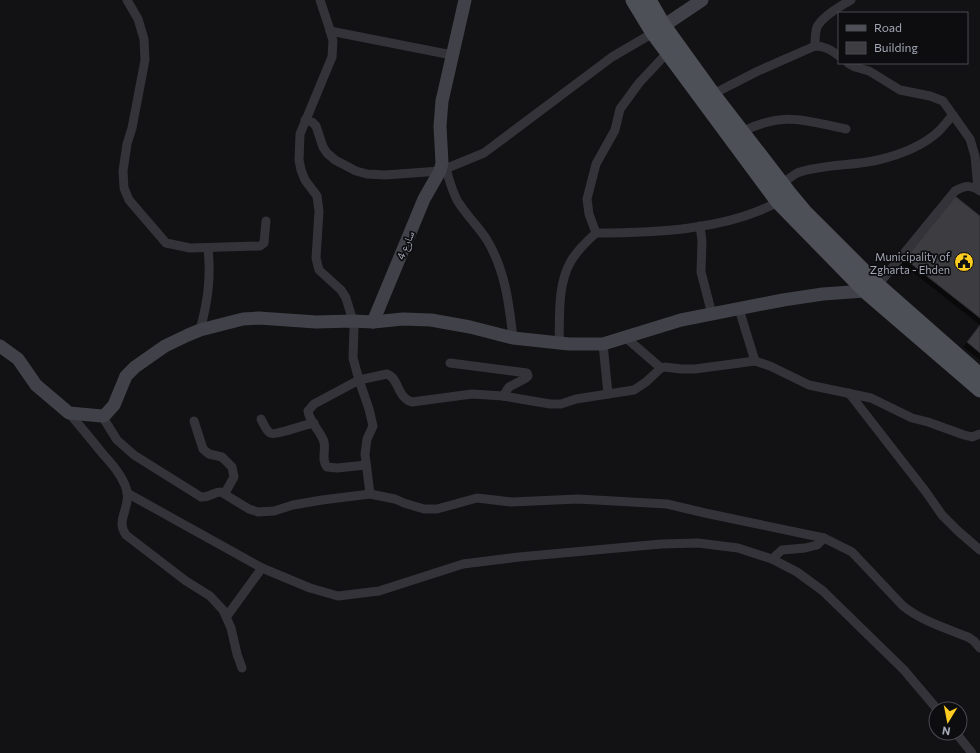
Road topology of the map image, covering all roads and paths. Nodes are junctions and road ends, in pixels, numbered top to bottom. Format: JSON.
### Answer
{"nodes":[{"id":1,"x":127,"y":0,"type":"edge"},
{"id":2,"x":320,"y":0,"type":"edge"},
{"id":3,"x":465,"y":0,"type":"edge"},
{"id":4,"x":633,"y":0,"type":"edge"},
{"id":5,"x":649,"y":0,"type":"edge"},
{"id":6,"x":702,"y":0,"type":"edge"},
{"id":7,"x":852,"y":0,"type":"edge"},
{"id":8,"x":658,"y":30,"type":"junction"},
{"id":9,"x":330,"y":31,"type":"junction"},
{"id":10,"x":815,"y":46,"type":"junction"},
{"id":11,"x":668,"y":52,"type":"junction"},
{"id":12,"x":452,"y":55,"type":"junction"},
{"id":13,"x":838,"y":55,"type":"edge"},
{"id":14,"x":849,"y":64,"type":"edge"},
{"id":15,"x":713,"y":94,"type":"junction"},
{"id":16,"x":953,"y":115,"type":"junction"},
{"id":17,"x":306,"y":120,"type":"junction"},
{"id":18,"x":846,"y":129,"type":"dead end"},
{"id":19,"x":742,"y":132,"type":"junction"},
{"id":20,"x":443,"y":170,"type":"junction"},
{"id":21,"x":782,"y":184,"type":"junction"},
{"id":22,"x":979,"y":190,"type":"edge"},
{"id":23,"x":778,"y":202,"type":"junction"},
{"id":24,"x":266,"y":221,"type":"dead end"},
{"id":25,"x":700,"y":226,"type":"junction"},
{"id":26,"x":596,"y":233,"type":"junction"},
{"id":27,"x":208,"y":248,"type":"junction"},
{"id":28,"x":871,"y":288,"type":"junction"},
{"id":29,"x":739,"y":309,"type":"junction"},
{"id":30,"x":712,"y":314,"type":"junction"},
{"id":31,"x":353,"y":321,"type":"junction"},
{"id":32,"x":373,"y":322,"type":"junction"},
{"id":33,"x":200,"y":330,"type":"junction"},
{"id":34,"x":625,"y":337,"type":"junction"},
{"id":35,"x":513,"y":338,"type":"junction"},
{"id":36,"x":559,"y":343,"type":"junction"},
{"id":37,"x":603,"y":344,"type":"junction"},
{"id":38,"x":0,"y":346,"type":"edge"},
{"id":39,"x":755,"y":361,"type":"junction"},
{"id":40,"x":450,"y":363,"type":"dead end"},
{"id":41,"x":661,"y":368,"type":"junction"},
{"id":42,"x":980,"y":375,"type":"edge"},
{"id":43,"x":359,"y":380,"type":"junction"},
{"id":44,"x":980,"y":390,"type":"edge"},
{"id":45,"x":849,"y":393,"type":"junction"},
{"id":46,"x":608,"y":394,"type":"junction"},
{"id":47,"x":503,"y":396,"type":"junction"},
{"id":48,"x":69,"y":413,"type":"junction"},
{"id":49,"x":102,"y":416,"type":"junction"},
{"id":50,"x":261,"y":419,"type":"dead end"},
{"id":51,"x":194,"y":421,"type":"dead end"},
{"id":52,"x":314,"y":423,"type":"junction"},
{"id":53,"x":980,"y":434,"type":"edge"},
{"id":54,"x":366,"y":465,"type":"junction"},
{"id":55,"x":127,"y":493,"type":"junction"},
{"id":56,"x":225,"y":493,"type":"junction"},
{"id":57,"x":370,"y":494,"type":"junction"},
{"id":58,"x":824,"y":538,"type":"junction"},
{"id":59,"x":980,"y":550,"type":"edge"},
{"id":60,"x":772,"y":559,"type":"junction"},
{"id":61,"x":262,"y":568,"type":"junction"},
{"id":62,"x":226,"y":616,"type":"junction"},
{"id":63,"x":980,"y":648,"type":"edge"},
{"id":64,"x":242,"y":668,"type":"dead end"},
{"id":65,"x":930,"y":701,"type":"edge"},
{"id":66,"x":962,"y":741,"type":"edge"},
{"id":67,"x":972,"y":753,"type":"edge"}],
"edges":[{"from":1,"to":27,"type":"street"},
{"from":2,"to":9,"type":"street"},
{"from":3,"to":12,"type":"main road"},
{"from":4,"to":8,"type":"main road"},
{"from":5,"to":8,"type":"main road"},
{"from":6,"to":8,"type":"main road"},
{"from":7,"to":10,"type":"street"},
{"from":8,"to":11,"type":"main road"},
{"from":8,"to":15,"type":"main road"},
{"from":8,"to":20,"type":"street"},
{"from":9,"to":12,"type":"street"},
{"from":9,"to":17,"type":"street"},
{"from":10,"to":13,"type":"street"},
{"from":10,"to":15,"type":"street"},
{"from":11,"to":23,"type":"main road"},
{"from":11,"to":26,"type":"street"},
{"from":12,"to":20,"type":"main road"},
{"from":14,"to":16,"type":"street"},
{"from":15,"to":19,"type":"main road"},
{"from":16,"to":21,"type":"street"},
{"from":16,"to":22,"type":"street"},
{"from":17,"to":20,"type":"street"},
{"from":17,"to":31,"type":"street"},
{"from":18,"to":19,"type":"street"},
{"from":19,"to":21,"type":"main road"},
{"from":20,"to":32,"type":"main road","name":"سارع 4"},
{"from":20,"to":35,"type":"street"},
{"from":21,"to":28,"type":"main road"},
{"from":22,"to":28,"type":"street"},
{"from":23,"to":25,"type":"street"},
{"from":23,"to":28,"type":"main road"},
{"from":24,"to":27,"type":"street"},
{"from":25,"to":26,"type":"street"},
{"from":25,"to":30,"type":"street"},
{"from":26,"to":36,"type":"street"},
{"from":27,"to":33,"type":"street"},
{"from":28,"to":29,"type":"main road"},
{"from":28,"to":42,"type":"main road"},
{"from":28,"to":44,"type":"main road"},
{"from":29,"to":30,"type":"main road"},
{"from":29,"to":39,"type":"street"},
{"from":30,"to":34,"type":"main road"},
{"from":31,"to":32,"type":"main road"},
{"from":31,"to":33,"type":"main road"},
{"from":31,"to":43,"type":"street"},
{"from":32,"to":35,"type":"main road"},
{"from":33,"to":49,"type":"main road"},
{"from":34,"to":37,"type":"main road"},
{"from":34,"to":41,"type":"street"},
{"from":35,"to":36,"type":"main road"},
{"from":36,"to":37,"type":"main road"},
{"from":37,"to":46,"type":"street"},
{"from":38,"to":48,"type":"main road"},
{"from":39,"to":41,"type":"street"},
{"from":39,"to":45,"type":"street"},
{"from":40,"to":47,"type":"street"},
{"from":41,"to":46,"type":"street"},
{"from":43,"to":47,"type":"street"},
{"from":43,"to":52,"type":"street"},
{"from":43,"to":54,"type":"street"},
{"from":45,"to":53,"type":"street"},
{"from":45,"to":59,"type":"street"},
{"from":46,"to":47,"type":"street"},
{"from":48,"to":49,"type":"main road"},
{"from":48,"to":55,"type":"street"},
{"from":49,"to":56,"type":"street"},
{"from":50,"to":52,"type":"street"},
{"from":51,"to":56,"type":"street"},
{"from":52,"to":54,"type":"street"},
{"from":54,"to":57,"type":"street"},
{"from":55,"to":61,"type":"street"},
{"from":55,"to":62,"type":"street"},
{"from":56,"to":57,"type":"street"},
{"from":57,"to":58,"type":"street"},
{"from":58,"to":60,"type":"street"},
{"from":58,"to":63,"type":"street"},
{"from":60,"to":61,"type":"street"},
{"from":60,"to":65,"type":"street"},
{"from":61,"to":62,"type":"street"},
{"from":62,"to":64,"type":"street"},
{"from":66,"to":67,"type":"street"}]}
